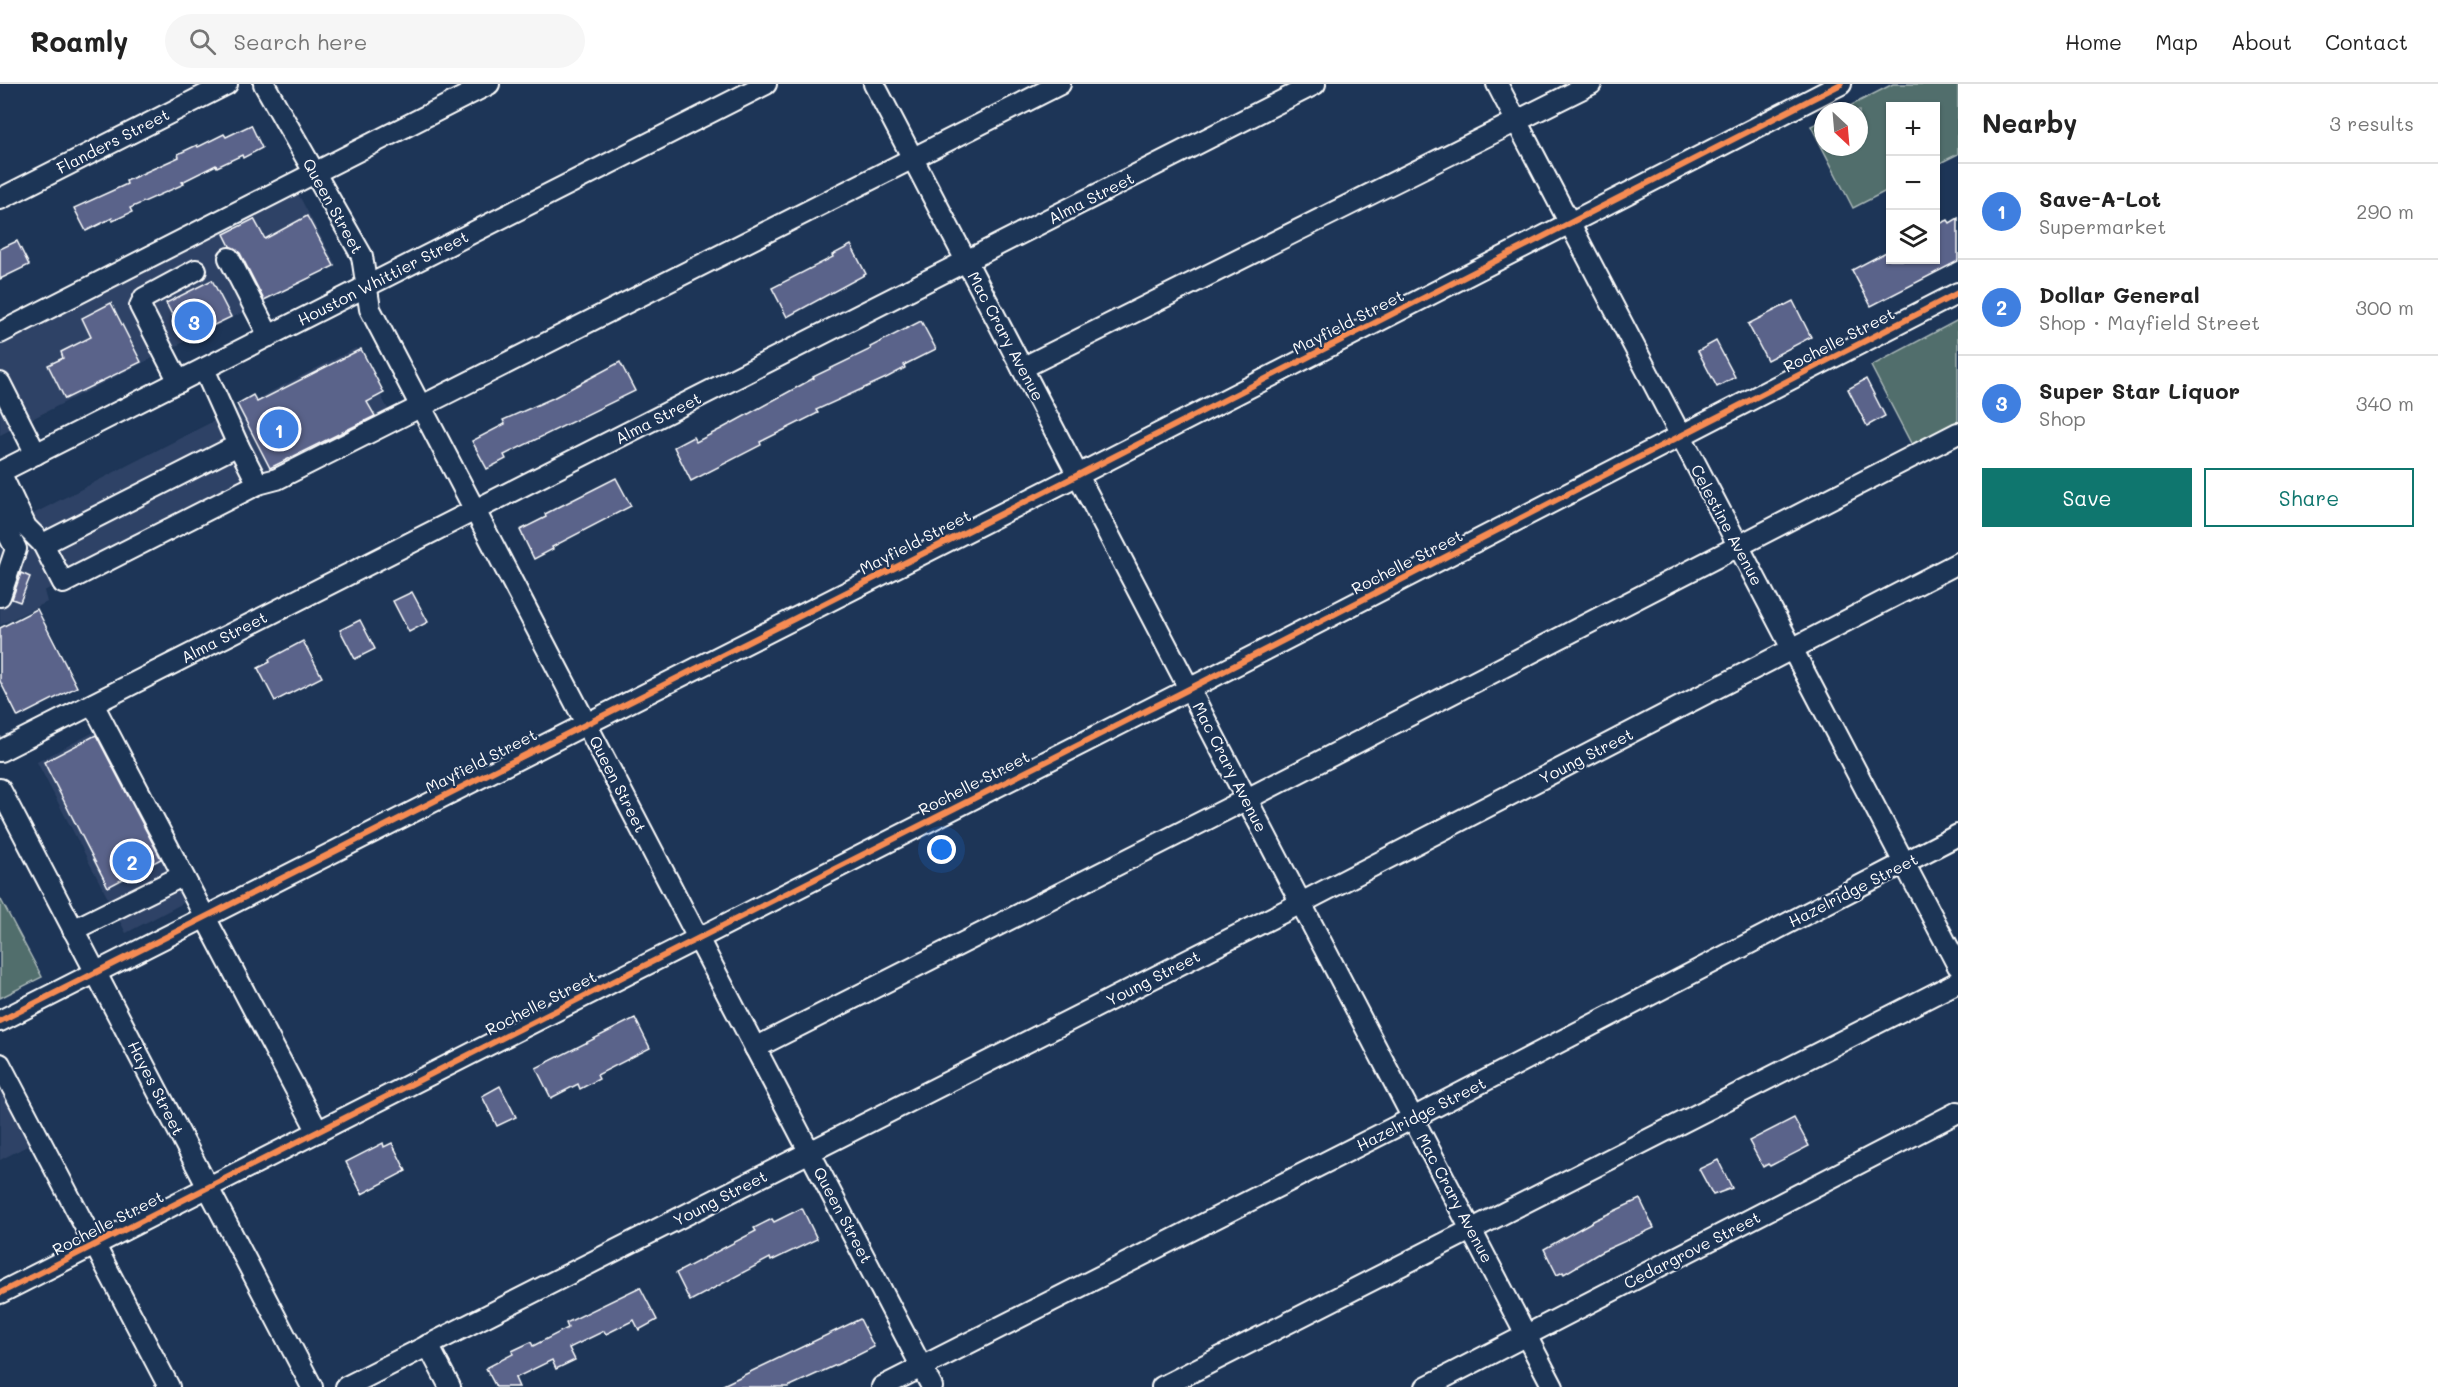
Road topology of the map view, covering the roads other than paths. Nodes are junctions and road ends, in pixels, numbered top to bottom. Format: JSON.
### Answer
{"nodes":[{"id":1,"x":226,"y":84,"type":"edge"},
{"id":2,"x":264,"y":84,"type":"edge"},
{"id":3,"x":489,"y":84,"type":"edge"},
{"id":4,"x":766,"y":84,"type":"edge"},
{"id":5,"x":874,"y":84,"type":"edge"},
{"id":6,"x":1060,"y":84,"type":"edge"},
{"id":7,"x":1315,"y":84,"type":"edge"},
{"id":8,"x":1497,"y":84,"type":"edge"},
{"id":9,"x":1591,"y":84,"type":"edge"},
{"id":10,"x":1841,"y":84,"type":"edge"},
{"id":11,"x":1517,"y":122,"type":"junction"},
{"id":12,"x":912,"y":158,"type":"junction"},
{"id":13,"x":315,"y":173,"type":"junction"},
{"id":14,"x":0,"y":199,"type":"edge"},
{"id":15,"x":1570,"y":224,"type":"junction"},
{"id":16,"x":229,"y":258,"type":"dead end"},
{"id":17,"x":966,"y":261,"type":"junction"},
{"id":18,"x":196,"y":270,"type":"dead end"},
{"id":19,"x":368,"y":285,"type":"junction"},
{"id":20,"x":1958,"y":293,"type":"edge"},
{"id":21,"x":0,"y":333,"type":"edge"},
{"id":22,"x":269,"y":336,"type":"junction"},
{"id":23,"x":204,"y":369,"type":"junction"},
{"id":24,"x":1022,"y":369,"type":"junction"},
{"id":25,"x":179,"y":382,"type":"junction"},
{"id":26,"x":0,"y":383,"type":"edge"},
{"id":27,"x":420,"y":405,"type":"junction"},
{"id":28,"x":6,"y":408,"type":"edge"},
{"id":29,"x":1958,"y":433,"type":"edge"},
{"id":30,"x":1681,"y":437,"type":"junction"},
{"id":31,"x":238,"y":445,"type":"junction"},
{"id":32,"x":36,"y":454,"type":"junction"},
{"id":33,"x":0,"y":472,"type":"edge"},
{"id":34,"x":1078,"y":475,"type":"junction"},
{"id":35,"x":258,"y":484,"type":"junction"},
{"id":36,"x":0,"y":501,"type":"edge"},
{"id":37,"x":475,"y":510,"type":"junction"},
{"id":38,"x":3,"y":530,"type":"edge"},
{"id":39,"x":43,"y":544,"type":"junction"},
{"id":40,"x":1738,"y":546,"type":"junction"},
{"id":41,"x":1958,"y":563,"type":"edge"},
{"id":42,"x":0,"y":596,"type":"edge"},
{"id":43,"x":1792,"y":649,"type":"junction"},
{"id":44,"x":1189,"y":689,"type":"junction"},
{"id":45,"x":93,"y":704,"type":"junction"},
{"id":46,"x":587,"y":723,"type":"junction"},
{"id":47,"x":0,"y":750,"type":"edge"},
{"id":48,"x":0,"y":789,"type":"edge"},
{"id":49,"x":1246,"y":799,"type":"junction"},
{"id":50,"x":1958,"y":835,"type":"edge"},
{"id":51,"x":1904,"y":863,"type":"junction"},
{"id":52,"x":182,"y":876,"type":"junction"},
{"id":53,"x":1301,"y":903,"type":"junction"},
{"id":54,"x":204,"y":918,"type":"junction"},
{"id":55,"x":74,"y":930,"type":"junction"},
{"id":56,"x":699,"y":938,"type":"junction"},
{"id":57,"x":1958,"y":966,"type":"edge"},
{"id":58,"x":96,"y":972,"type":"junction"},
{"id":59,"x":1958,"y":982,"type":"edge"},
{"id":60,"x":0,"y":1021,"type":"edge"},
{"id":61,"x":755,"y":1047,"type":"junction"},
{"id":62,"x":0,"y":1064,"type":"edge"},
{"id":63,"x":1958,"y":1112,"type":"edge"},
{"id":64,"x":1413,"y":1118,"type":"junction"},
{"id":65,"x":318,"y":1132,"type":"junction"},
{"id":66,"x":810,"y":1152,"type":"junction"},
{"id":67,"x":208,"y":1188,"type":"junction"},
{"id":68,"x":1472,"y":1230,"type":"junction"},
{"id":69,"x":95,"y":1245,"type":"junction"},
{"id":70,"x":0,"y":1293,"type":"edge"},
{"id":71,"x":1527,"y":1336,"type":"junction"},
{"id":72,"x":428,"y":1345,"type":"junction"},
{"id":73,"x":922,"y":1367,"type":"junction"},
{"id":74,"x":169,"y":1387,"type":"edge"},
{"id":75,"x":312,"y":1387,"type":"edge"},
{"id":76,"x":346,"y":1387,"type":"edge"},
{"id":77,"x":450,"y":1387,"type":"edge"},
{"id":78,"x":882,"y":1387,"type":"edge"},
{"id":79,"x":932,"y":1387,"type":"edge"},
{"id":80,"x":1162,"y":1387,"type":"edge"},
{"id":81,"x":1426,"y":1387,"type":"edge"},
{"id":82,"x":1553,"y":1387,"type":"edge"}],
"edges":[{"from":1,"to":14,"type":"street","name":"Flanders Street"},
{"from":2,"to":13,"type":"street","name":"Queen Street"},
{"from":3,"to":13,"type":"street"},
{"from":4,"to":19,"type":"street","name":"Houston Whittier Street"},
{"from":5,"to":12,"type":"street","name":"Mac Crary Avenue"},
{"from":6,"to":12,"type":"street"},
{"from":7,"to":17,"type":"street","name":"Alma Street"},
{"from":8,"to":11,"type":"street","name":"Celestine Avenue"},
{"from":9,"to":11,"type":"street"},
{"from":10,"to":15,"type":"street","name":"Mayfield Street"},
{"from":11,"to":15,"type":"street","name":"Celestine Avenue"},
{"from":11,"to":24,"type":"street"},
{"from":12,"to":17,"type":"street","name":"Mac Crary Avenue"},
{"from":12,"to":27,"type":"street"},
{"from":13,"to":19,"type":"street","name":"Queen Street"},
{"from":13,"to":21,"type":"street"},
{"from":15,"to":30,"type":"street","name":"Celestine Avenue"},
{"from":15,"to":34,"type":"street","name":"Mayfield Street"},
{"from":16,"to":22,"type":"street"},
{"from":17,"to":24,"type":"street","name":"Mac Crary Avenue"},
{"from":17,"to":37,"type":"street","name":"Alma Street"},
{"from":18,"to":25,"type":"street"},
{"from":19,"to":22,"type":"street","name":"Houston Whittier Street"},
{"from":19,"to":27,"type":"street","name":"Queen Street"},
{"from":20,"to":30,"type":"street","name":"Rochelle Street"},
{"from":22,"to":23,"type":"street","name":"Houston Whittier Street"},
{"from":23,"to":25,"type":"street","name":"Houston Whittier Street"},
{"from":23,"to":31,"type":"street"},
{"from":24,"to":34,"type":"street","name":"Mac Crary Avenue"},
{"from":25,"to":32,"type":"street","name":"Houston Whittier Street"},
{"from":26,"to":28,"type":"street"},
{"from":27,"to":35,"type":"street"},
{"from":27,"to":37,"type":"street","name":"Queen Street"},
{"from":28,"to":32,"type":"street"},
{"from":29,"to":40,"type":"street"},
{"from":30,"to":40,"type":"street","name":"Celestine Avenue"},
{"from":30,"to":44,"type":"street","name":"Rochelle Street"},
{"from":31,"to":35,"type":"street"},
{"from":31,"to":39,"type":"street"},
{"from":32,"to":33,"type":"street","name":"Houston Whittier Street"},
{"from":33,"to":39,"type":"street"},
{"from":34,"to":44,"type":"street","name":"Mac Crary Avenue"},
{"from":34,"to":46,"type":"street","name":"Mayfield Street"},
{"from":35,"to":39,"type":"street"},
{"from":36,"to":38,"type":"street"},
{"from":37,"to":45,"type":"street","name":"Alma Street"},
{"from":37,"to":46,"type":"street","name":"Queen Street"},
{"from":38,"to":42,"type":"street"},
{"from":40,"to":43,"type":"street","name":"Celestine Avenue"},
{"from":40,"to":49,"type":"street"},
{"from":41,"to":43,"type":"street","name":"Young Street"},
{"from":43,"to":51,"type":"street","name":"Celestine Avenue"},
{"from":43,"to":53,"type":"street","name":"Young Street"},
{"from":44,"to":49,"type":"street","name":"Mac Crary Avenue"},
{"from":44,"to":56,"type":"street","name":"Rochelle Street"},
{"from":45,"to":47,"type":"street","name":"Alma Street"},
{"from":45,"to":52,"type":"street"},
{"from":46,"to":54,"type":"street","name":"Mayfield Street"},
{"from":46,"to":56,"type":"street","name":"Queen Street"},
{"from":48,"to":55,"type":"street","name":"Hayes Street"},
{"from":49,"to":53,"type":"street","name":"Mac Crary Avenue"},
{"from":49,"to":61,"type":"street"},
{"from":50,"to":51,"type":"street","name":"Hazelridge Street"},
{"from":51,"to":57,"type":"street","name":"Celestine Avenue"},
{"from":51,"to":64,"type":"street","name":"Hazelridge Street"},
{"from":52,"to":54,"type":"street"},
{"from":52,"to":55,"type":"street"},
{"from":53,"to":64,"type":"street","name":"Mac Crary Avenue"},
{"from":53,"to":66,"type":"street","name":"Young Street"},
{"from":54,"to":58,"type":"street","name":"Mayfield Street"},
{"from":54,"to":65,"type":"street"},
{"from":55,"to":58,"type":"street","name":"Hayes Street"},
{"from":56,"to":61,"type":"street","name":"Queen Street"},
{"from":56,"to":65,"type":"street","name":"Rochelle Street"},
{"from":58,"to":60,"type":"street","name":"Mayfield Street"},
{"from":58,"to":67,"type":"street","name":"Hayes Street"},
{"from":59,"to":68,"type":"street"},
{"from":61,"to":66,"type":"street","name":"Queen Street"},
{"from":62,"to":69,"type":"street"},
{"from":63,"to":71,"type":"street","name":"Cedargrove Street"},
{"from":64,"to":68,"type":"street","name":"Mac Crary Avenue"},
{"from":64,"to":73,"type":"street","name":"Hazelridge Street"},
{"from":65,"to":67,"type":"street","name":"Rochelle Street"},
{"from":66,"to":72,"type":"street","name":"Young Street"},
{"from":66,"to":73,"type":"street","name":"Queen Street"},
{"from":67,"to":69,"type":"street","name":"Rochelle Street"},
{"from":67,"to":75,"type":"street","name":"Hayes Street"},
{"from":68,"to":71,"type":"street","name":"Mac Crary Avenue"},
{"from":68,"to":80,"type":"street"},
{"from":69,"to":70,"type":"street","name":"Rochelle Street"},
{"from":69,"to":74,"type":"street"},
{"from":71,"to":81,"type":"street","name":"Cedargrove Street"},
{"from":71,"to":82,"type":"street","name":"Mac Crary Avenue"},
{"from":72,"to":76,"type":"street","name":"Young Street"},
{"from":72,"to":77,"type":"street"},
{"from":73,"to":78,"type":"street","name":"Hazelridge Street"},
{"from":73,"to":79,"type":"street","name":"Queen Street"}]}
